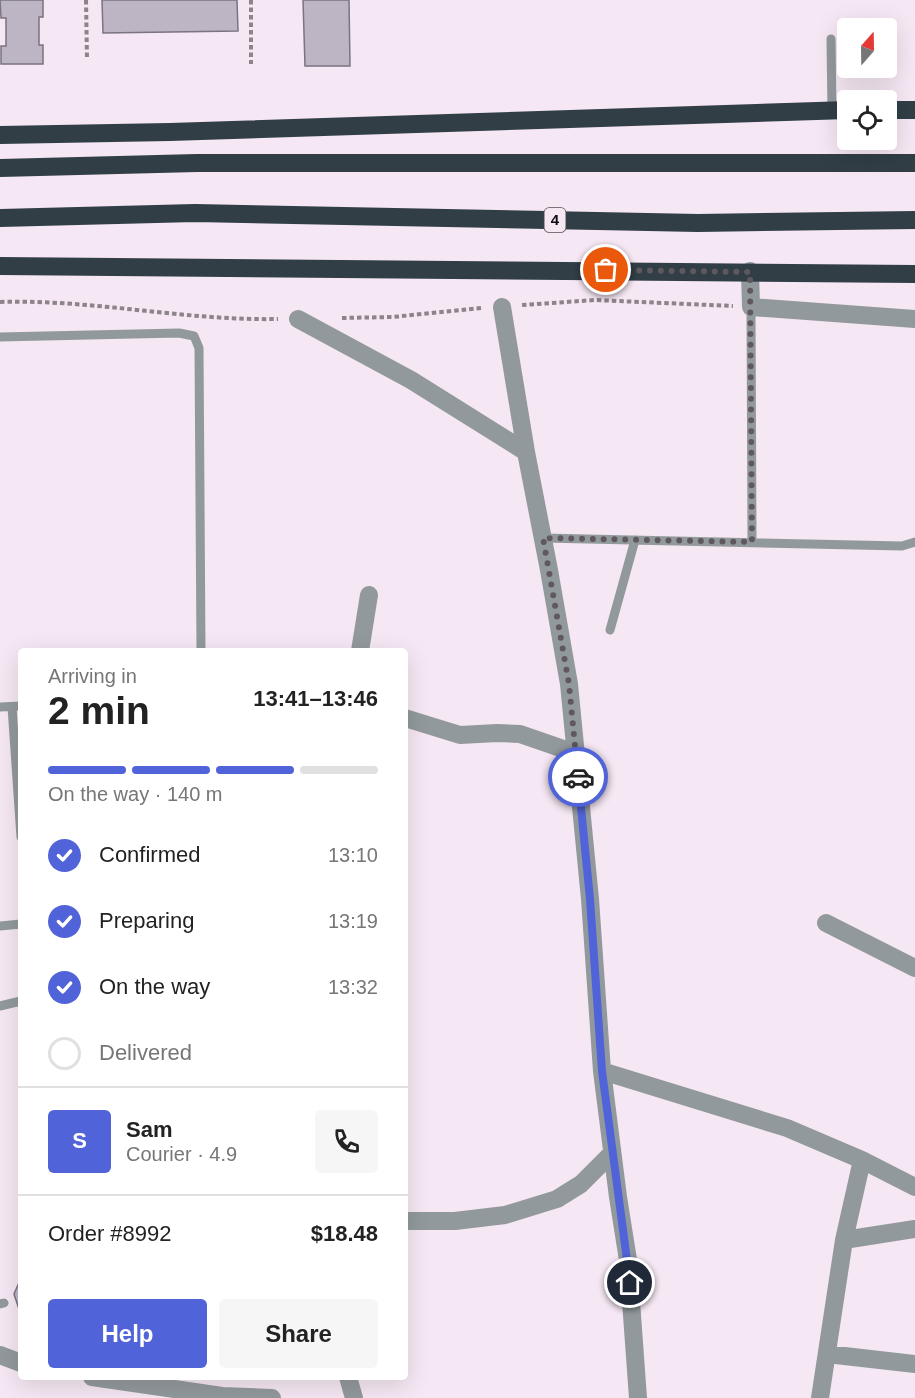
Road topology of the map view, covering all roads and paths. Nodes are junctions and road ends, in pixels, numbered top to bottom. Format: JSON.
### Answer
{"nodes":[{"id":1,"x":86,"y":0,"type":"edge"},
{"id":2,"x":251,"y":0,"type":"edge"},
{"id":3,"x":831,"y":39,"type":"dead end"},
{"id":4,"x":87,"y":60,"type":"dead end"},
{"id":5,"x":252,"y":64,"type":"dead end"},
{"id":6,"x":837,"y":90,"type":"edge"},
{"id":7,"x":897,"y":110,"type":"edge"},
{"id":8,"x":915,"y":110,"type":"edge"},
{"id":9,"x":837,"y":111,"type":"edge"},
{"id":10,"x":0,"y":135,"type":"edge"},
{"id":11,"x":915,"y":163,"type":"edge"},
{"id":12,"x":0,"y":168,"type":"edge"},
{"id":13,"x":0,"y":218,"type":"edge"},
{"id":14,"x":915,"y":220,"type":"edge"},
{"id":15,"x":0,"y":266,"type":"edge"},
{"id":16,"x":750,"y":272,"type":"junction"},
{"id":17,"x":915,"y":274,"type":"edge"},
{"id":18,"x":0,"y":303,"type":"edge"},
{"id":19,"x":502,"y":306,"type":"junction"},
{"id":20,"x":751,"y":307,"type":"junction"},
{"id":21,"x":333,"y":318,"type":"dead end"},
{"id":22,"x":298,"y":319,"type":"joint"},
{"id":23,"x":915,"y":319,"type":"edge"},
{"id":24,"x":0,"y":337,"type":"edge"},
{"id":25,"x":526,"y":452,"type":"junction"},
{"id":26,"x":543,"y":538,"type":"junction"},
{"id":27,"x":635,"y":540,"type":"junction"},
{"id":28,"x":752,"y":542,"type":"junction"},
{"id":29,"x":915,"y":542,"type":"edge"},
{"id":30,"x":369,"y":595,"type":"dead end"},
{"id":31,"x":610,"y":630,"type":"dead end"},
{"id":32,"x":201,"y":648,"type":"edge"},
{"id":33,"x":360,"y":648,"type":"edge"},
{"id":34,"x":16,"y":706,"type":"edge"},
{"id":35,"x":0,"y":707,"type":"edge"},
{"id":36,"x":408,"y":719,"type":"edge"},
{"id":37,"x":575,"y":753,"type":"junction"},
{"id":38,"x":18,"y":758,"type":"edge"},
{"id":39,"x":826,"y":923,"type":"dead end"},
{"id":40,"x":18,"y":924,"type":"edge"},
{"id":41,"x":0,"y":926,"type":"edge"},
{"id":42,"x":915,"y":968,"type":"edge"},
{"id":43,"x":18,"y":1002,"type":"edge"},
{"id":44,"x":0,"y":1006,"type":"edge"},
{"id":45,"x":602,"y":1071,"type":"junction"},
{"id":46,"x":612,"y":1153,"type":"junction"},
{"id":47,"x":862,"y":1160,"type":"junction"},
{"id":48,"x":915,"y":1187,"type":"edge"},
{"id":49,"x":408,"y":1221,"type":"edge"},
{"id":50,"x":915,"y":1229,"type":"edge"},
{"id":51,"x":844,"y":1240,"type":"junction"},
{"id":52,"x":827,"y":1354,"type":"junction"},
{"id":53,"x":0,"y":1355,"type":"edge"},
{"id":54,"x":18,"y":1362,"type":"edge"},
{"id":55,"x":915,"y":1364,"type":"edge"},
{"id":56,"x":137,"y":1380,"type":"edge"},
{"id":57,"x":349,"y":1380,"type":"edge"},
{"id":58,"x":182,"y":1383,"type":"edge"},
{"id":59,"x":272,"y":1398,"type":"edge"},
{"id":60,"x":354,"y":1398,"type":"edge"},
{"id":61,"x":638,"y":1398,"type":"edge"},
{"id":62,"x":820,"y":1398,"type":"edge"}],
"edges":[{"from":1,"to":4,"type":"path"},
{"from":2,"to":5,"type":"path"},
{"from":3,"to":6,"type":"lane"},
{"from":7,"to":8,"type":"highway"},
{"from":9,"to":10,"type":"highway"},
{"from":11,"to":12,"type":"highway"},
{"from":13,"to":14,"type":"highway","number":"4"},
{"from":15,"to":16,"type":"highway"},
{"from":16,"to":17,"type":"highway"},
{"from":16,"to":20,"type":"street"},
{"from":18,"to":22,"type":"path"},
{"from":19,"to":20,"type":"path"},
{"from":19,"to":21,"type":"path"},
{"from":19,"to":25,"type":"street"},
{"from":20,"to":23,"type":"street"},
{"from":20,"to":28,"type":"lane"},
{"from":22,"to":25,"type":"street"},
{"from":24,"to":32,"type":"lane"},
{"from":25,"to":26,"type":"street"},
{"from":26,"to":27,"type":"lane"},
{"from":26,"to":37,"type":"street"},
{"from":27,"to":28,"type":"lane"},
{"from":27,"to":31,"type":"lane"},
{"from":28,"to":29,"type":"lane"},
{"from":30,"to":33,"type":"street"},
{"from":34,"to":35,"type":"lane"},
{"from":34,"to":38,"type":"lane"},
{"from":36,"to":37,"type":"street"},
{"from":37,"to":45,"type":"street"},
{"from":39,"to":42,"type":"street"},
{"from":40,"to":41,"type":"lane"},
{"from":43,"to":44,"type":"lane"},
{"from":45,"to":46,"type":"street"},
{"from":45,"to":47,"type":"street"},
{"from":46,"to":49,"type":"street"},
{"from":46,"to":61,"type":"street"},
{"from":47,"to":48,"type":"street"},
{"from":47,"to":51,"type":"street"},
{"from":50,"to":51,"type":"street"},
{"from":51,"to":52,"type":"street"},
{"from":52,"to":55,"type":"street"},
{"from":52,"to":62,"type":"street"},
{"from":53,"to":54,"type":"street"},
{"from":56,"to":58,"type":"street"},
{"from":57,"to":60,"type":"street"},
{"from":58,"to":59,"type":"street"}]}
